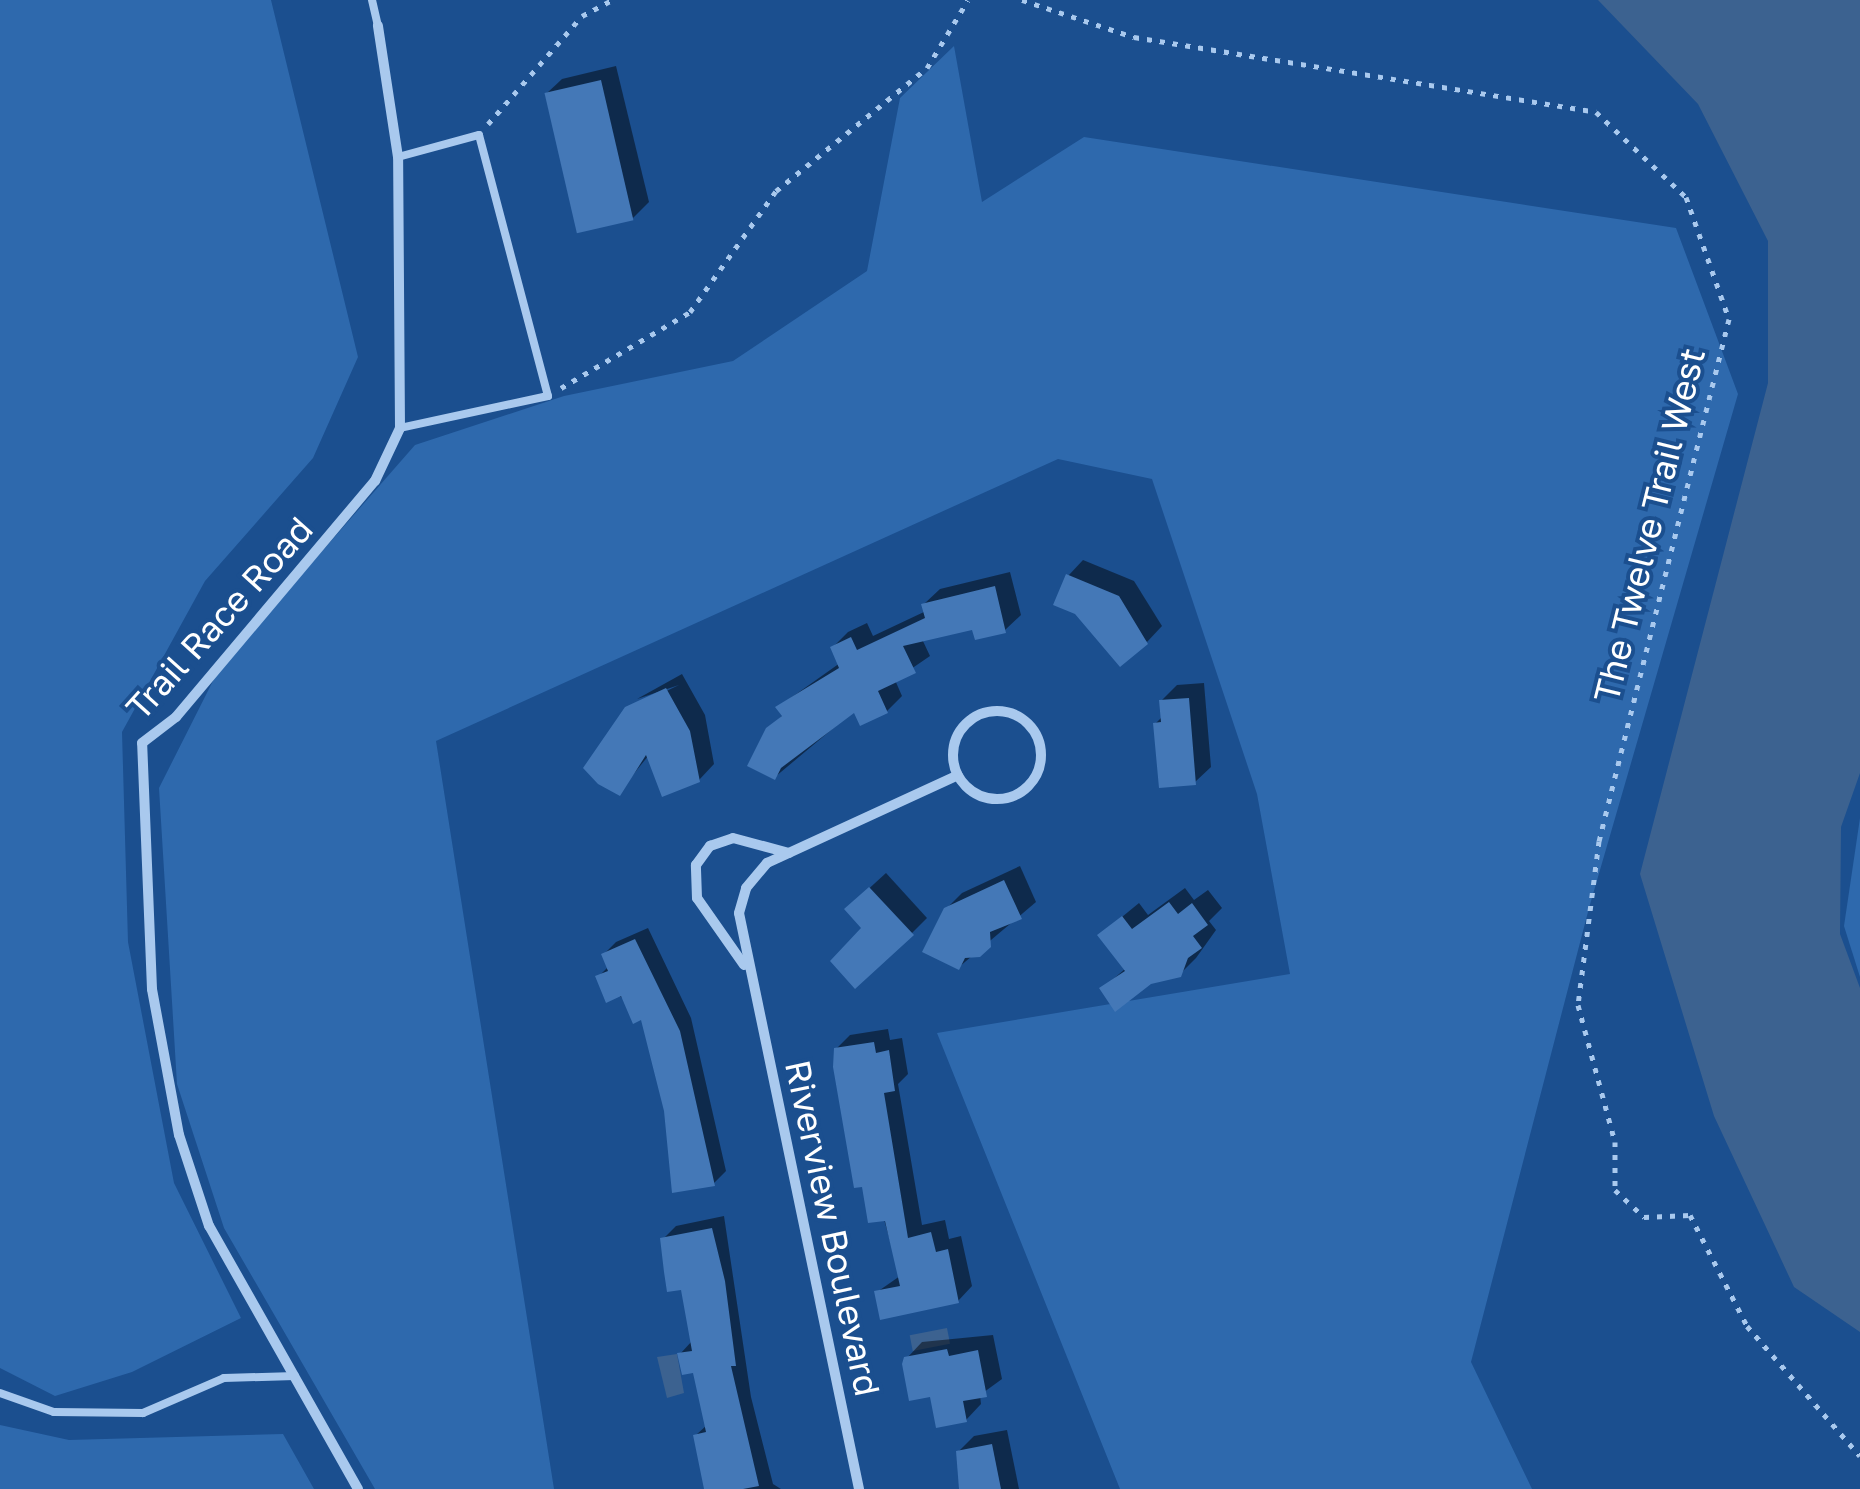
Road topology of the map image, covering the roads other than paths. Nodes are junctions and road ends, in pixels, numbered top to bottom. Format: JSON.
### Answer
{"nodes":[{"id":1,"x":372,"y":0,"type":"edge"},
{"id":2,"x":378,"y":26,"type":"joint"},
{"id":3,"x":398,"y":157,"type":"junction"},
{"id":4,"x":400,"y":428,"type":"junction"},
{"id":5,"x":958,"y":775,"type":"junction"},
{"id":6,"x":790,"y":853,"type":"junction"},
{"id":7,"x":753,"y":978,"type":"junction"},
{"id":8,"x":294,"y":1376,"type":"junction"},
{"id":9,"x":0,"y":1393,"type":"edge"},
{"id":10,"x":358,"y":1489,"type":"edge"},
{"id":11,"x":859,"y":1489,"type":"edge"}],
"edges":[{"from":1,"to":2,"type":"lane","name":"Trail Race Road"},
{"from":2,"to":3,"type":"street","name":"Trail Race Road"},
{"from":3,"to":4,"type":"street","name":"Trail Race Road"},
{"from":3,"to":4,"type":"lane"},
{"from":4,"to":8,"type":"street","name":"Trail Race Road"},
{"from":5,"to":5,"type":"street"},
{"from":5,"to":6,"type":"street","name":"Riverview Boulevard"},
{"from":6,"to":7,"type":"street","name":"Riverview Boulevard"},
{"from":6,"to":7,"type":"street","name":"Riverview Boulevard"},
{"from":7,"to":11,"type":"street","name":"Riverview Boulevard"},
{"from":8,"to":9,"type":"lane"},
{"from":8,"to":10,"type":"street","name":"Trail Race Road"}]}
